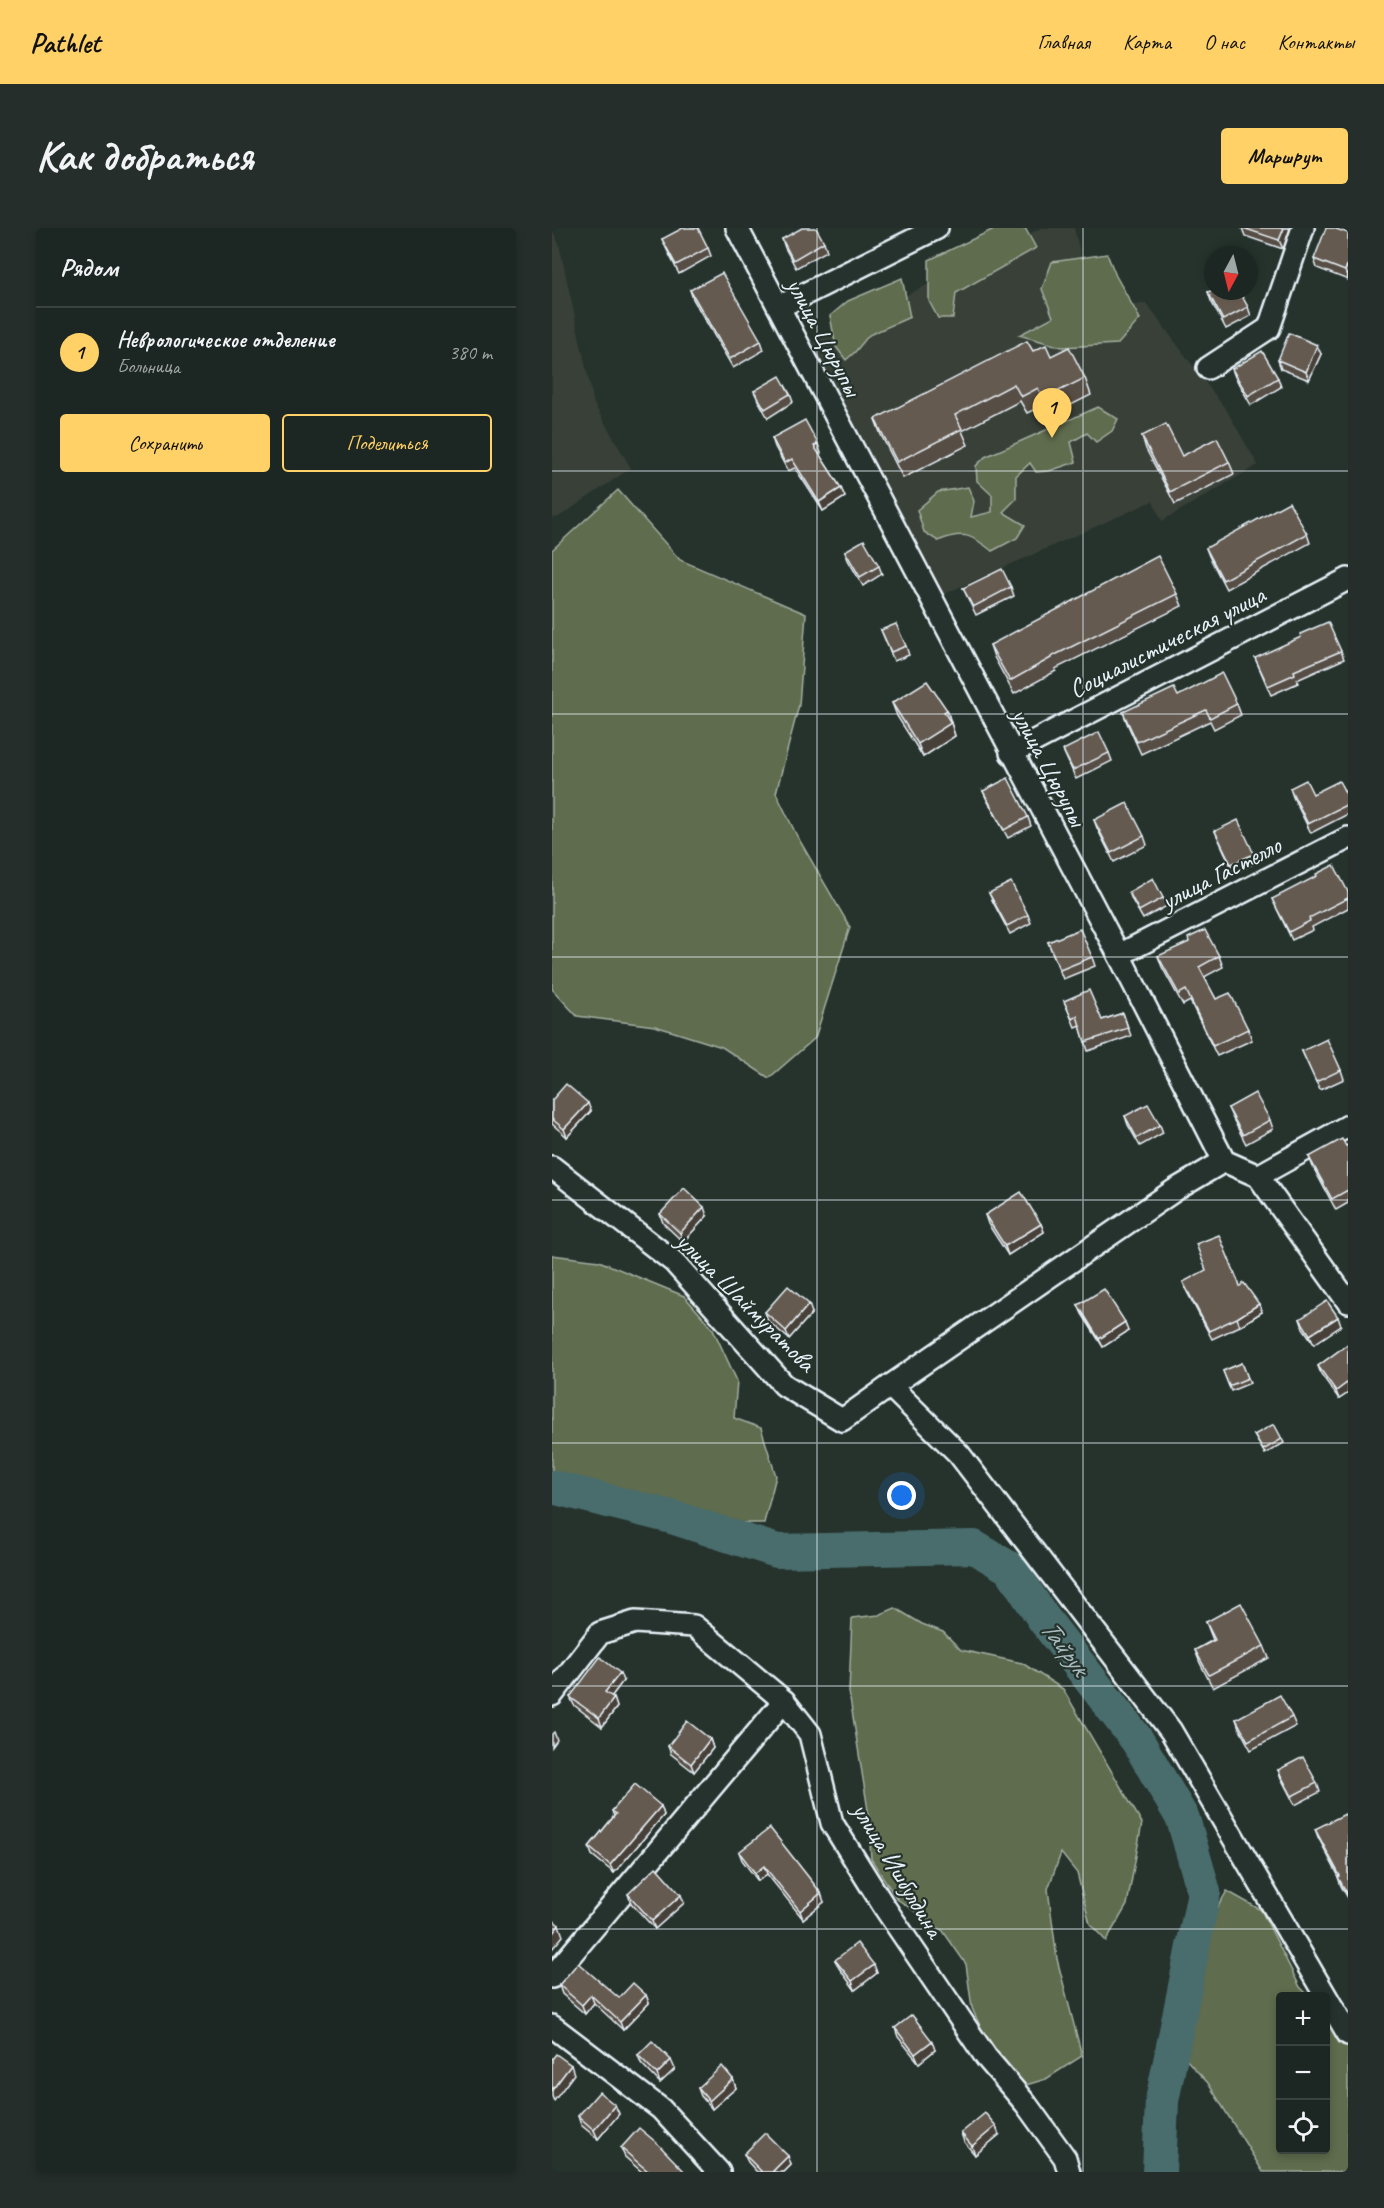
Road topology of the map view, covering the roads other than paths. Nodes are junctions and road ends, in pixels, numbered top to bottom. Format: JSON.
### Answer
{"nodes":[{"id":1,"x":737,"y":228,"type":"edge"},
{"id":2,"x":937,"y":228,"type":"edge"},
{"id":3,"x":1303,"y":228,"type":"edge"},
{"id":4,"x":778,"y":307,"type":"junction"},
{"id":5,"x":1208,"y":368,"type":"dead end"},
{"id":6,"x":1348,"y":579,"type":"edge"},
{"id":7,"x":1011,"y":753,"type":"junction"},
{"id":8,"x":1348,"y":838,"type":"edge"},
{"id":9,"x":1119,"y":956,"type":"junction"},
{"id":10,"x":1348,"y":1126,"type":"edge"},
{"id":11,"x":1224,"y":1161,"type":"junction"},
{"id":12,"x":552,"y":1167,"type":"edge"},
{"id":13,"x":1258,"y":1176,"type":"junction"},
{"id":14,"x":1348,"y":1302,"type":"edge"},
{"id":15,"x":890,"y":1386,"type":"junction"},
{"id":16,"x":552,"y":1695,"type":"edge"},
{"id":17,"x":784,"y":1701,"type":"junction"},
{"id":18,"x":552,"y":1977,"type":"edge"},
{"id":19,"x":552,"y":2026,"type":"edge"},
{"id":20,"x":1348,"y":2034,"type":"edge"},
{"id":21,"x":719,"y":2172,"type":"edge"},
{"id":22,"x":1069,"y":2172,"type":"edge"}],
"edges":[{"from":1,"to":4,"type":"street","name":"улица Цюрупы"},
{"from":2,"to":4,"type":"street"},
{"from":3,"to":5,"type":"street"},
{"from":4,"to":7,"type":"street","name":"улица Цюрупы"},
{"from":6,"to":7,"type":"street","name":"Социалистическая улица"},
{"from":7,"to":9,"type":"street","name":"улица Цюрупы"},
{"from":8,"to":9,"type":"street","name":"улица Гастелло"},
{"from":9,"to":11,"type":"street","name":"улица Цюрупы"},
{"from":10,"to":13,"type":"street"},
{"from":11,"to":13,"type":"street"},
{"from":11,"to":15,"type":"street"},
{"from":12,"to":15,"type":"street","name":"улица Шаймуратова"},
{"from":13,"to":14,"type":"street"},
{"from":15,"to":20,"type":"street"},
{"from":16,"to":17,"type":"street","name":"улица Ишбулдина"},
{"from":17,"to":18,"type":"street"},
{"from":17,"to":22,"type":"street","name":"улица Ишбулдина"},
{"from":19,"to":21,"type":"street"}]}
